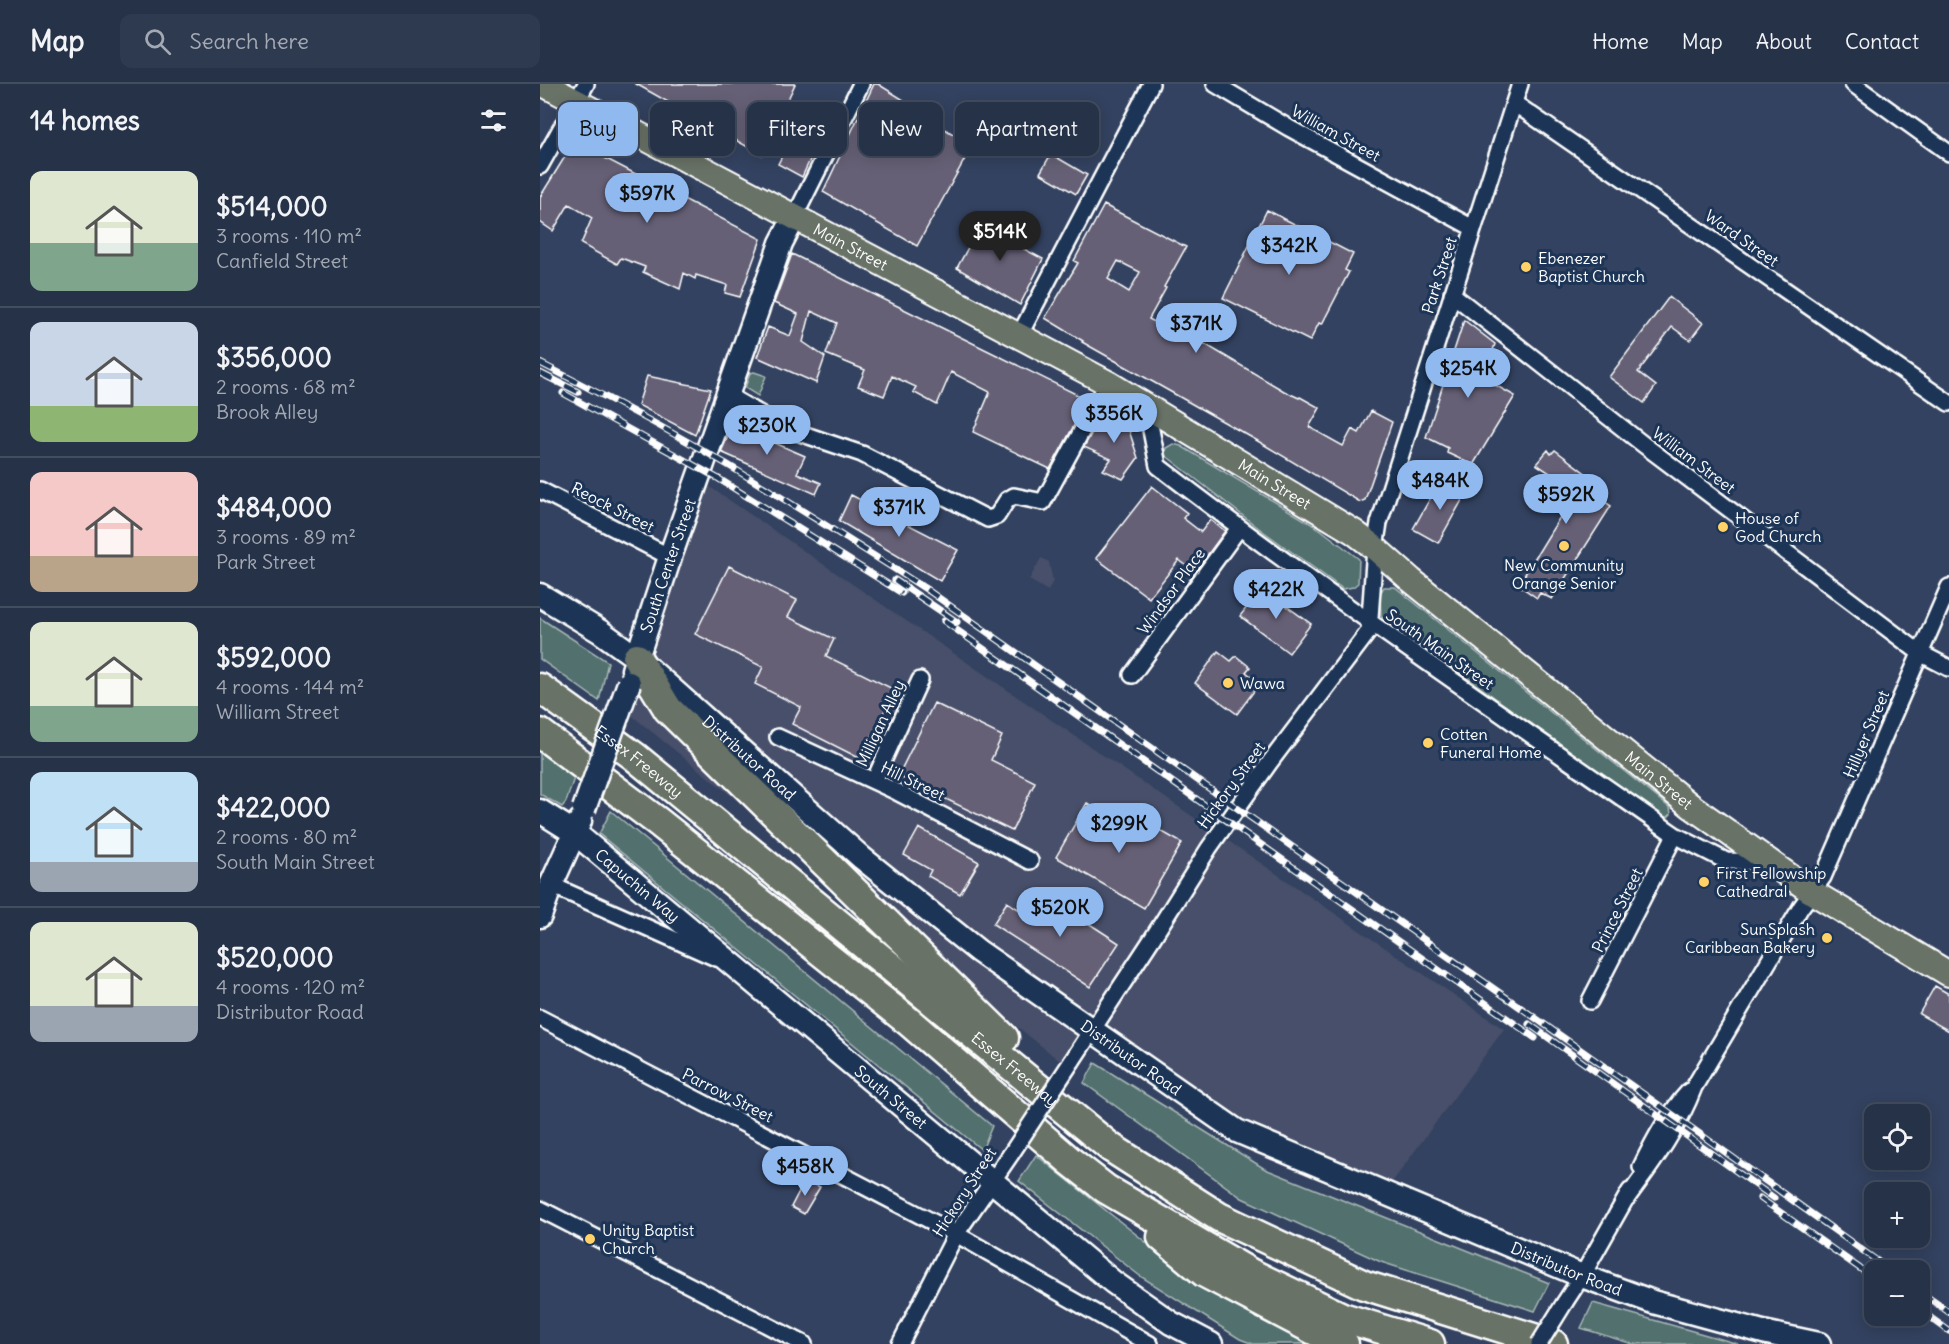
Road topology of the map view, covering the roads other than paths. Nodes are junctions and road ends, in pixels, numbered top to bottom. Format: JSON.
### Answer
{"nodes":[{"id":1,"x":543,"y":84,"type":"edge"},
{"id":2,"x":861,"y":84,"type":"edge"},
{"id":3,"x":1151,"y":84,"type":"edge"},
{"id":4,"x":1215,"y":84,"type":"edge"},
{"id":5,"x":1520,"y":84,"type":"edge"},
{"id":6,"x":1853,"y":84,"type":"edge"},
{"id":7,"x":582,"y":93,"type":"edge"},
{"id":8,"x":1514,"y":103,"type":"junction"},
{"id":9,"x":1949,"y":153,"type":"edge"},
{"id":10,"x":540,"y":166,"type":"edge"},
{"id":11,"x":795,"y":216,"type":"junction"},
{"id":12,"x":1473,"y":228,"type":"junction"},
{"id":13,"x":1452,"y":294,"type":"junction"},
{"id":14,"x":1019,"y":336,"type":"junction"},
{"id":15,"x":1108,"y":383,"type":"junction"},
{"id":16,"x":727,"y":395,"type":"junction"},
{"id":17,"x":1949,"y":403,"type":"edge"},
{"id":18,"x":1146,"y":404,"type":"junction"},
{"id":19,"x":540,"y":490,"type":"edge"},
{"id":20,"x":1239,"y":528,"type":"junction"},
{"id":21,"x":1375,"y":548,"type":"junction"},
{"id":22,"x":670,"y":557,"type":"junction"},
{"id":23,"x":1949,"y":587,"type":"edge"},
{"id":24,"x":540,"y":595,"type":"edge"},
{"id":25,"x":1370,"y":622,"type":"junction"},
{"id":26,"x":1920,"y":653,"type":"junction"},
{"id":27,"x":1949,"y":668,"type":"edge"},
{"id":28,"x":633,"y":671,"type":"junction"},
{"id":29,"x":1132,"y":675,"type":"dead end"},
{"id":30,"x":920,"y":680,"type":"dead end"},
{"id":31,"x":540,"y":688,"type":"edge"},
{"id":32,"x":540,"y":733,"type":"edge"},
{"id":33,"x":778,"y":737,"type":"dead end"},
{"id":34,"x":874,"y":781,"type":"junction"},
{"id":35,"x":540,"y":811,"type":"edge"},
{"id":36,"x":575,"y":833,"type":"junction"},
{"id":37,"x":1676,"y":835,"type":"junction"},
{"id":38,"x":1030,"y":861,"type":"dead end"},
{"id":39,"x":1768,"y":862,"type":"junction"},
{"id":40,"x":551,"y":885,"type":"junction"},
{"id":41,"x":1812,"y":892,"type":"junction"},
{"id":42,"x":540,"y":916,"type":"edge"},
{"id":43,"x":733,"y":965,"type":"junction"},
{"id":44,"x":1949,"y":974,"type":"edge"},
{"id":45,"x":1590,"y":1001,"type":"dead end"},
{"id":46,"x":540,"y":1018,"type":"edge"},
{"id":47,"x":1092,"y":1030,"type":"junction"},
{"id":48,"x":1110,"y":1147,"type":"junction"},
{"id":49,"x":994,"y":1181,"type":"junction"},
{"id":50,"x":1106,"y":1189,"type":"junction"},
{"id":51,"x":540,"y":1209,"type":"edge"},
{"id":52,"x":956,"y":1234,"type":"junction"},
{"id":53,"x":1582,"y":1276,"type":"junction"},
{"id":54,"x":804,"y":1344,"type":"edge"},
{"id":55,"x":900,"y":1344,"type":"edge"},
{"id":56,"x":1150,"y":1344,"type":"edge"},
{"id":57,"x":1211,"y":1344,"type":"edge"},
{"id":58,"x":1344,"y":1344,"type":"edge"},
{"id":59,"x":1430,"y":1344,"type":"edge"},
{"id":60,"x":1539,"y":1344,"type":"edge"},
{"id":61,"x":1553,"y":1344,"type":"edge"},
{"id":62,"x":1819,"y":1344,"type":"edge"}],
"edges":[{"from":1,"to":7,"type":"main road","name":"Main Street"},
{"from":2,"to":11,"type":"street"},
{"from":3,"to":14,"type":"street"},
{"from":4,"to":12,"type":"street","name":"William Street"},
{"from":5,"to":8,"type":"street","name":"Park Street"},
{"from":6,"to":9,"type":"street"},
{"from":7,"to":10,"type":"street"},
{"from":7,"to":11,"type":"main road","name":"Main Street"},
{"from":8,"to":12,"type":"street","name":"Park Street"},
{"from":8,"to":17,"type":"street","name":"Ward Street"},
{"from":11,"to":14,"type":"main road","name":"Main Street"},
{"from":11,"to":16,"type":"main road","name":"South Center Street"},
{"from":12,"to":13,"type":"street","name":"Park Street"},
{"from":13,"to":21,"type":"street","name":"Park Street"},
{"from":13,"to":26,"type":"street","name":"William Street"},
{"from":14,"to":15,"type":"main road","name":"Main Street"},
{"from":15,"to":16,"type":"street"},
{"from":15,"to":18,"type":"main road","name":"Main Street"},
{"from":16,"to":22,"type":"main road","name":"South Center Street"},
{"from":18,"to":20,"type":"street","name":"South Main Street"},
{"from":18,"to":21,"type":"main road","name":"Main Street"},
{"from":19,"to":22,"type":"street","name":"Reock Street"},
{"from":20,"to":25,"type":"street","name":"South Main Street"},
{"from":20,"to":29,"type":"street","name":"Windsor Place"},
{"from":21,"to":25,"type":"street","name":"Hickory Street"},
{"from":21,"to":39,"type":"main road","name":"Main Street"},
{"from":22,"to":28,"type":"main road","name":"South Center Street"},
{"from":23,"to":26,"type":"street","name":"Hillyer Street"},
{"from":24,"to":28,"type":"main road","name":"Distributor Road"},
{"from":25,"to":37,"type":"street","name":"South Main Street"},
{"from":25,"to":47,"type":"street","name":"Hickory Street"},
{"from":26,"to":27,"type":"street","name":"William Street"},
{"from":26,"to":41,"type":"street","name":"Hillyer Street"},
{"from":28,"to":36,"type":"main road","name":"South Center Street","bridge":true},
{"from":28,"to":47,"type":"main road","name":"Distributor Road"},
{"from":28,"to":48,"type":"highway"},
{"from":30,"to":34,"type":"street","name":"Milligan Alley"},
{"from":31,"to":48,"type":"highway","name":"Essex Freeway"},
{"from":32,"to":50,"type":"highway","name":"Essex Freeway"},
{"from":33,"to":34,"type":"street","name":"Hill Street"},
{"from":34,"to":38,"type":"street","name":"Hill Street"},
{"from":35,"to":36,"type":"main road","name":"Capuchin Way"},
{"from":36,"to":40,"type":"main road","name":"South Center Street"},
{"from":36,"to":43,"type":"main road","name":"Capuchin Way"},
{"from":37,"to":39,"type":"street","name":"South Main Street"},
{"from":37,"to":45,"type":"street","name":"Prince Street"},
{"from":39,"to":41,"type":"main road","name":"Main Street"},
{"from":40,"to":42,"type":"main road","name":"South Center Street"},
{"from":40,"to":43,"type":"street","name":"South Street"},
{"from":41,"to":44,"type":"main road","name":"Main Street"},
{"from":41,"to":53,"type":"street","name":"Hillyer Street"},
{"from":43,"to":49,"type":"main road","name":"South Street"},
{"from":46,"to":52,"type":"street","name":"Parrow Street"},
{"from":47,"to":49,"type":"street","name":"Hickory Street","bridge":true},
{"from":47,"to":53,"type":"main road","name":"Distributor Road"},
{"from":48,"to":61,"type":"highway","name":"Essex Freeway"},
{"from":49,"to":52,"type":"street","name":"Hickory Street"},
{"from":49,"to":57,"type":"main road","name":"South Street"},
{"from":50,"to":58,"type":"highway"},
{"from":50,"to":59,"type":"highway","name":"Essex Freeway"},
{"from":51,"to":54,"type":"street"},
{"from":52,"to":55,"type":"street","name":"Hickory Street"},
{"from":52,"to":56,"type":"street","name":"Parrow Street"},
{"from":53,"to":60,"type":"street","name":"Hillyer Street","bridge":true},
{"from":53,"to":62,"type":"main road","name":"Distributor Road"}]}
